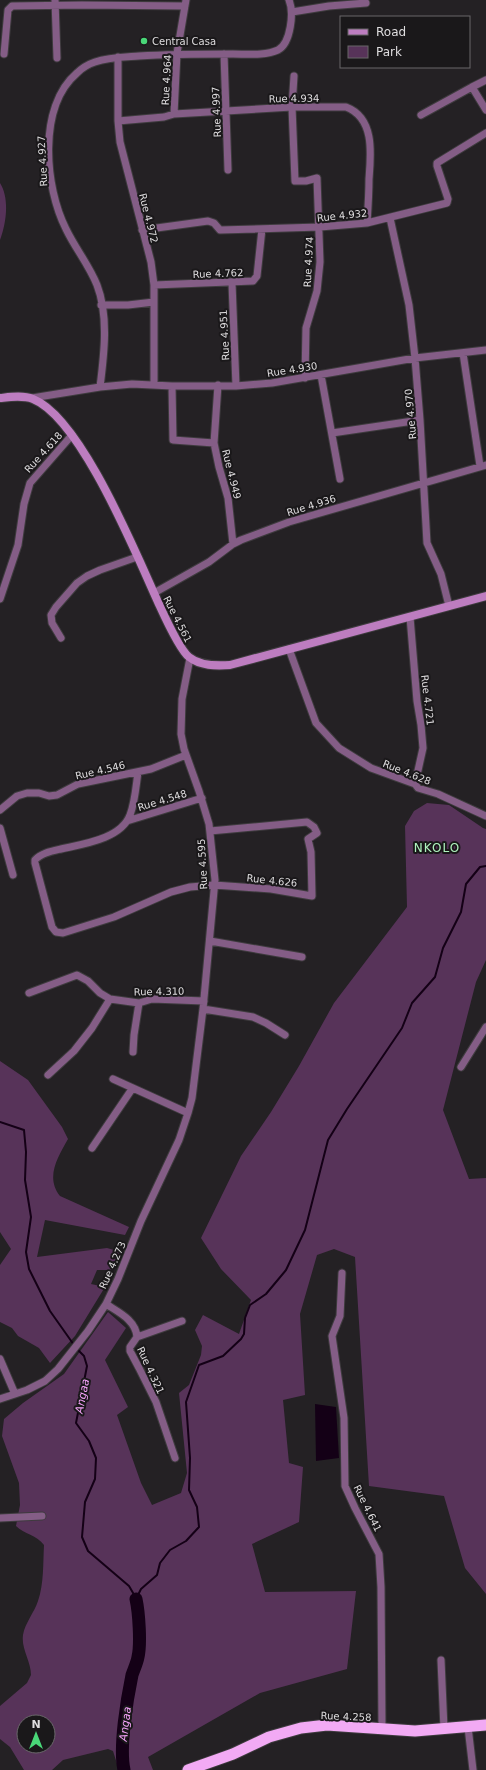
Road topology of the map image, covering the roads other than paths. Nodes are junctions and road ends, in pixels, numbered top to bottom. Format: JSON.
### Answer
{"nodes":[{"id":1,"x":289,"y":0,"type":"edge"},
{"id":2,"x":55,"y":2,"type":"edge"},
{"id":3,"x":186,"y":3,"type":"edge"},
{"id":4,"x":366,"y":3,"type":"dead end"},
{"id":5,"x":292,"y":12,"type":"junction"},
{"id":6,"x":177,"y":53,"type":"junction"},
{"id":7,"x":4,"y":54,"type":"dead end"},
{"id":8,"x":224,"y":54,"type":"junction"},
{"id":9,"x":118,"y":57,"type":"junction"},
{"id":10,"x":57,"y":58,"type":"dead end"},
{"id":11,"x":294,"y":76,"type":"dead end"},
{"id":12,"x":486,"y":80,"type":"edge"},
{"id":13,"x":472,"y":87,"type":"junction"},
{"id":14,"x":292,"y":107,"type":"junction"},
{"id":15,"x":486,"y":110,"type":"edge"},
{"id":16,"x":226,"y":111,"type":"junction"},
{"id":17,"x":174,"y":114,"type":"junction"},
{"id":18,"x":421,"y":115,"type":"dead end"},
{"id":19,"x":118,"y":121,"type":"junction"},
{"id":20,"x":486,"y":133,"type":"edge"},
{"id":21,"x":228,"y":170,"type":"dead end"},
{"id":22,"x":390,"y":218,"type":"junction"},
{"id":23,"x":367,"y":223,"type":"junction"},
{"id":24,"x":320,"y":228,"type":"junction"},
{"id":25,"x":262,"y":229,"type":"junction"},
{"id":26,"x":142,"y":230,"type":"junction"},
{"id":27,"x":232,"y":283,"type":"junction"},
{"id":28,"x":154,"y":285,"type":"junction"},
{"id":29,"x":154,"y":302,"type":"junction"},
{"id":30,"x":101,"y":305,"type":"junction"},
{"id":31,"x":486,"y":350,"type":"edge"},
{"id":32,"x":463,"y":353,"type":"junction"},
{"id":33,"x":415,"y":358,"type":"junction"},
{"id":34,"x":321,"y":374,"type":"junction"},
{"id":35,"x":305,"y":378,"type":"junction"},
{"id":36,"x":154,"y":384,"type":"junction"},
{"id":37,"x":218,"y":385,"type":"junction"},
{"id":38,"x":172,"y":386,"type":"junction"},
{"id":39,"x":236,"y":386,"type":"junction"},
{"id":40,"x":100,"y":387,"type":"junction"},
{"id":41,"x":0,"y":398,"type":"edge"},
{"id":42,"x":32,"y":398,"type":"junction"},
{"id":43,"x":420,"y":420,"type":"junction"},
{"id":44,"x":332,"y":433,"type":"junction"},
{"id":45,"x":72,"y":435,"type":"junction"},
{"id":46,"x":214,"y":443,"type":"junction"},
{"id":47,"x":483,"y":466,"type":"edge"},
{"id":48,"x":340,"y":479,"type":"dead end"},
{"id":49,"x":425,"y":483,"type":"junction"},
{"id":50,"x":233,"y":544,"type":"junction"},
{"id":51,"x":137,"y":557,"type":"junction"},
{"id":52,"x":154,"y":593,"type":"junction"},
{"id":53,"x":486,"y":596,"type":"edge"},
{"id":54,"x":0,"y":599,"type":"edge"},
{"id":55,"x":449,"y":606,"type":"junction"},
{"id":56,"x":410,"y":617,"type":"junction"},
{"id":57,"x":61,"y":638,"type":"dead end"},
{"id":58,"x":289,"y":649,"type":"junction"},
{"id":59,"x":190,"y":658,"type":"junction"},
{"id":60,"x":186,"y":755,"type":"junction"},
{"id":61,"x":138,"y":772,"type":"junction"},
{"id":62,"x":415,"y":784,"type":"junction"},
{"id":63,"x":202,"y":798,"type":"junction"},
{"id":64,"x":0,"y":810,"type":"edge"},
{"id":65,"x":486,"y":816,"type":"edge"},
{"id":66,"x":127,"y":821,"type":"junction"},
{"id":67,"x":0,"y":828,"type":"edge"},
{"id":68,"x":210,"y":831,"type":"junction"},
{"id":69,"x":13,"y":874,"type":"dead end"},
{"id":70,"x":214,"y":885,"type":"junction"},
{"id":71,"x":56,"y":932,"type":"joint"},
{"id":72,"x":210,"y":941,"type":"junction"},
{"id":73,"x":302,"y":957,"type":"dead end"},
{"id":74,"x":29,"y":994,"type":"dead end"},
{"id":75,"x":110,"y":999,"type":"junction"},
{"id":76,"x":204,"y":1001,"type":"junction"},
{"id":77,"x":139,"y":1003,"type":"junction"},
{"id":78,"x":203,"y":1009,"type":"junction"},
{"id":79,"x":486,"y":1027,"type":"edge"},
{"id":80,"x":285,"y":1035,"type":"dead end"},
{"id":81,"x":133,"y":1052,"type":"dead end"},
{"id":82,"x":461,"y":1068,"type":"dead end"},
{"id":83,"x":48,"y":1075,"type":"dead end"},
{"id":84,"x":113,"y":1079,"type":"dead end"},
{"id":85,"x":132,"y":1089,"type":"junction"},
{"id":86,"x":192,"y":1098,"type":"joint"},
{"id":87,"x":188,"y":1113,"type":"junction"},
{"id":88,"x":92,"y":1148,"type":"dead end"},
{"id":89,"x":342,"y":1273,"type":"dead end"},
{"id":90,"x":106,"y":1304,"type":"junction"},
{"id":91,"x":182,"y":1321,"type":"dead end"},
{"id":92,"x":137,"y":1337,"type":"junction"},
{"id":93,"x":0,"y":1359,"type":"edge"},
{"id":94,"x":15,"y":1394,"type":"junction"},
{"id":95,"x":0,"y":1399,"type":"edge"},
{"id":96,"x":175,"y":1458,"type":"dead end"},
{"id":97,"x":42,"y":1516,"type":"dead end"},
{"id":98,"x":0,"y":1518,"type":"edge"},
{"id":99,"x":441,"y":1660,"type":"dead end"},
{"id":100,"x":486,"y":1726,"type":"edge"},
{"id":101,"x":468,"y":1727,"type":"junction"},
{"id":102,"x":382,"y":1729,"type":"junction"},
{"id":103,"x":444,"y":1729,"type":"junction"},
{"id":104,"x":188,"y":1770,"type":"edge"},
{"id":105,"x":473,"y":1770,"type":"edge"}],
"edges":[{"from":1,"to":5,"type":"street","name":"Rue 4.927"},
{"from":2,"to":3,"type":"street"},
{"from":2,"to":7,"type":"street"},
{"from":2,"to":10,"type":"street"},
{"from":3,"to":6,"type":"street","name":"Rue 4.964"},
{"from":4,"to":5,"type":"street"},
{"from":5,"to":8,"type":"street","name":"Rue 4.927"},
{"from":6,"to":8,"type":"street","name":"Rue 4.927"},
{"from":6,"to":9,"type":"street","name":"Rue 4.927"},
{"from":6,"to":17,"type":"street","name":"Rue 4.964"},
{"from":8,"to":16,"type":"street","name":"Rue 4.997"},
{"from":9,"to":19,"type":"street","name":"Rue 4.972"},
{"from":9,"to":30,"type":"street","name":"Rue 4.927"},
{"from":11,"to":14,"type":"street","name":"Rue 4.974"},
{"from":12,"to":13,"type":"street"},
{"from":13,"to":15,"type":"street"},
{"from":13,"to":18,"type":"street"},
{"from":14,"to":16,"type":"street","name":"Rue 4.934"},
{"from":14,"to":23,"type":"street","name":"Rue 4.934"},
{"from":14,"to":24,"type":"street","name":"Rue 4.974"},
{"from":16,"to":17,"type":"street","name":"Rue 4.934"},
{"from":16,"to":21,"type":"street","name":"Rue 4.997"},
{"from":17,"to":19,"type":"street","name":"Rue 4.934"},
{"from":19,"to":26,"type":"street","name":"Rue 4.972"},
{"from":20,"to":22,"type":"street","name":"Rue 4.932"},
{"from":22,"to":23,"type":"street","name":"Rue 4.932"},
{"from":22,"to":33,"type":"street","name":"Rue 4.970"},
{"from":23,"to":24,"type":"street","name":"Rue 4.932"},
{"from":24,"to":25,"type":"street","name":"Rue 4.932"},
{"from":24,"to":35,"type":"street","name":"Rue 4.974"},
{"from":25,"to":26,"type":"street","name":"Rue 4.932"},
{"from":25,"to":27,"type":"street","name":"Rue 4.762"},
{"from":26,"to":28,"type":"street","name":"Rue 4.972"},
{"from":27,"to":28,"type":"street","name":"Rue 4.762"},
{"from":27,"to":39,"type":"street","name":"Rue 4.951"},
{"from":28,"to":29,"type":"street","name":"Rue 4.972"},
{"from":29,"to":30,"type":"street"},
{"from":29,"to":36,"type":"street","name":"Rue 4.972"},
{"from":30,"to":40,"type":"street","name":"Rue 4.927"},
{"from":31,"to":32,"type":"street","name":"Rue 4.930"},
{"from":32,"to":33,"type":"street","name":"Rue 4.930"},
{"from":32,"to":47,"type":"street"},
{"from":33,"to":34,"type":"street","name":"Rue 4.930"},
{"from":33,"to":43,"type":"street","name":"Rue 4.970"},
{"from":34,"to":35,"type":"street","name":"Rue 4.930"},
{"from":34,"to":44,"type":"street"},
{"from":35,"to":39,"type":"street","name":"Rue 4.930"},
{"from":36,"to":38,"type":"street","name":"Rue 4.930"},
{"from":36,"to":40,"type":"street","name":"Rue 4.930"},
{"from":37,"to":38,"type":"street","name":"Rue 4.930"},
{"from":37,"to":39,"type":"street","name":"Rue 4.930"},
{"from":37,"to":46,"type":"street","name":"Rue 4.949"},
{"from":38,"to":46,"type":"street"},
{"from":40,"to":42,"type":"street"},
{"from":41,"to":42,"type":"main road"},
{"from":42,"to":45,"type":"main road","name":"Rue 4.561"},
{"from":43,"to":44,"type":"street"},
{"from":43,"to":49,"type":"street","name":"Rue 4.970"},
{"from":44,"to":48,"type":"street"},
{"from":45,"to":51,"type":"main road","name":"Rue 4.561"},
{"from":45,"to":54,"type":"street","name":"Rue 4.618"},
{"from":46,"to":50,"type":"street","name":"Rue 4.949"},
{"from":47,"to":49,"type":"street","name":"Rue 4.936"},
{"from":49,"to":50,"type":"street","name":"Rue 4.936"},
{"from":49,"to":55,"type":"street","name":"Rue 4.970"},
{"from":50,"to":52,"type":"street","name":"Rue 4.936"},
{"from":51,"to":52,"type":"main road","name":"Rue 4.561"},
{"from":51,"to":57,"type":"street"},
{"from":52,"to":59,"type":"main road","name":"Rue 4.561"},
{"from":53,"to":55,"type":"main road"},
{"from":55,"to":56,"type":"main road"},
{"from":56,"to":58,"type":"main road"},
{"from":56,"to":62,"type":"street","name":"Rue 4.721"},
{"from":58,"to":59,"type":"main road"},
{"from":58,"to":62,"type":"street","name":"Rue 4.628"},
{"from":59,"to":60,"type":"street","name":"Rue 4.595"},
{"from":60,"to":61,"type":"street","name":"Rue 4.546"},
{"from":60,"to":63,"type":"street","name":"Rue 4.595"},
{"from":61,"to":64,"type":"street","name":"Rue 4.546"},
{"from":61,"to":66,"type":"street"},
{"from":62,"to":65,"type":"street","name":"Rue 4.628"},
{"from":63,"to":66,"type":"street","name":"Rue 4.548"},
{"from":63,"to":68,"type":"street","name":"Rue 4.595"},
{"from":66,"to":71,"type":"street","name":"Rue 4.548"},
{"from":67,"to":69,"type":"street"},
{"from":68,"to":70,"type":"street","name":"Rue 4.595"},
{"from":68,"to":70,"type":"street","name":"Rue 4.626"},
{"from":70,"to":71,"type":"street","name":"Rue 4.626"},
{"from":70,"to":72,"type":"street","name":"Rue 4.595"},
{"from":72,"to":73,"type":"street"},
{"from":72,"to":76,"type":"street","name":"Rue 4.595"},
{"from":74,"to":75,"type":"street","name":"Rue 4.310"},
{"from":75,"to":77,"type":"street","name":"Rue 4.310"},
{"from":75,"to":83,"type":"street"},
{"from":76,"to":77,"type":"street","name":"Rue 4.310"},
{"from":76,"to":78,"type":"street","name":"Rue 4.595"},
{"from":77,"to":81,"type":"street"},
{"from":78,"to":80,"type":"street"},
{"from":78,"to":86,"type":"street","name":"Rue 4.595"},
{"from":79,"to":82,"type":"street"},
{"from":84,"to":85,"type":"street"},
{"from":85,"to":87,"type":"street"},
{"from":85,"to":88,"type":"street"},
{"from":86,"to":87,"type":"street","name":"Rue 4.273"},
{"from":87,"to":90,"type":"street","name":"Rue 4.273"},
{"from":89,"to":102,"type":"street","name":"Rue 4.641"},
{"from":90,"to":92,"type":"street","name":"Rue 4.321"},
{"from":90,"to":94,"type":"street","name":"Rue 4.273"},
{"from":91,"to":92,"type":"street"},
{"from":92,"to":96,"type":"street","name":"Rue 4.321"},
{"from":93,"to":94,"type":"street"},
{"from":94,"to":95,"type":"street","name":"Rue 4.273"},
{"from":97,"to":98,"type":"street"},
{"from":99,"to":103,"type":"street"},
{"from":100,"to":101,"type":"highway","name":"Rue 4.258"},
{"from":101,"to":103,"type":"highway","name":"Rue 4.258"},
{"from":101,"to":105,"type":"street"},
{"from":102,"to":103,"type":"highway","name":"Rue 4.258"},
{"from":102,"to":104,"type":"highway","name":"Rue 4.258"}]}
